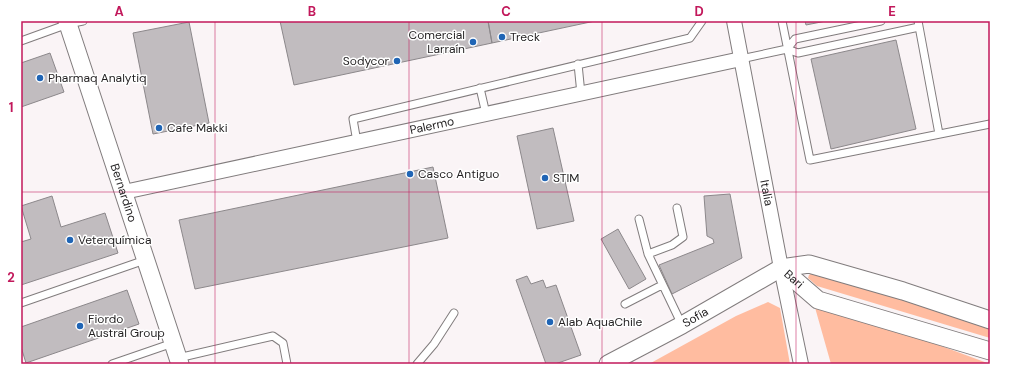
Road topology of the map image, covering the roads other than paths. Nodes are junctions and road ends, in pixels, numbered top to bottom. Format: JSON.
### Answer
{"nodes":[{"id":1,"x":702,"y":21,"type":"edge"},
{"id":2,"x":734,"y":21,"type":"edge"},
{"id":3,"x":782,"y":21,"type":"edge"},
{"id":4,"x":881,"y":21,"type":"edge"},
{"id":5,"x":73,"y":22,"type":"edge"},
{"id":6,"x":918,"y":24,"type":"edge"},
{"id":7,"x":21,"y":41,"type":"edge"},
{"id":8,"x":788,"y":49,"type":"junction"},
{"id":9,"x":741,"y":59,"type":"junction"},
{"id":10,"x":578,"y":64,"type":"junction"},
{"id":11,"x":480,"y":88,"type":"junction"},
{"id":12,"x":581,"y":94,"type":"junction"},
{"id":13,"x":486,"y":114,"type":"junction"},
{"id":14,"x":990,"y":124,"type":"edge"},
{"id":15,"x":939,"y":134,"type":"junction"},
{"id":16,"x":357,"y":142,"type":"junction"},
{"id":17,"x":124,"y":192,"type":"junction"},
{"id":18,"x":677,"y":208,"type":"dead end"},
{"id":19,"x":639,"y":219,"type":"dead end"},
{"id":20,"x":648,"y":254,"type":"junction"},
{"id":21,"x":145,"y":260,"type":"junction"},
{"id":22,"x":781,"y":268,"type":"junction"},
{"id":23,"x":662,"y":285,"type":"junction"},
{"id":24,"x":21,"y":303,"type":"edge"},
{"id":25,"x":625,"y":304,"type":"dead end"},
{"id":26,"x":454,"y":313,"type":"dead end"},
{"id":27,"x":990,"y":320,"type":"edge"},
{"id":28,"x":682,"y":325,"type":"junction"},
{"id":29,"x":990,"y":352,"type":"edge"},
{"id":30,"x":177,"y":355,"type":"edge"},
{"id":31,"x":112,"y":364,"type":"edge"},
{"id":32,"x":287,"y":364,"type":"edge"},
{"id":33,"x":416,"y":364,"type":"edge"},
{"id":34,"x":608,"y":364,"type":"edge"},
{"id":35,"x":801,"y":364,"type":"edge"}],
"edges":[{"from":1,"to":10,"type":"lane"},
{"from":2,"to":9,"type":"street","name":"Italia"},
{"from":3,"to":8,"type":"lane"},
{"from":4,"to":8,"type":"lane"},
{"from":5,"to":7,"type":"lane"},
{"from":5,"to":17,"type":"street","name":"Bernardino"},
{"from":6,"to":8,"type":"lane"},
{"from":6,"to":15,"type":"lane"},
{"from":8,"to":9,"type":"lane"},
{"from":8,"to":15,"type":"lane"},
{"from":9,"to":12,"type":"street","name":"Palermo"},
{"from":9,"to":22,"type":"street","name":"Italia"},
{"from":10,"to":11,"type":"lane"},
{"from":10,"to":12,"type":"lane"},
{"from":11,"to":13,"type":"lane"},
{"from":11,"to":16,"type":"lane"},
{"from":12,"to":13,"type":"street","name":"Palermo"},
{"from":13,"to":16,"type":"street","name":"Palermo"},
{"from":14,"to":15,"type":"lane"},
{"from":16,"to":17,"type":"street","name":"Palermo"},
{"from":17,"to":21,"type":"street","name":"Bernardino"},
{"from":18,"to":20,"type":"lane"},
{"from":19,"to":20,"type":"lane"},
{"from":20,"to":23,"type":"lane"},
{"from":21,"to":24,"type":"lane"},
{"from":21,"to":30,"type":"street","name":"Bernardino"},
{"from":22,"to":27,"type":"street","name":"Bari"},
{"from":22,"to":28,"type":"street","name":"Sofía"},
{"from":22,"to":29,"type":"street","name":"Bari"},
{"from":22,"to":35,"type":"street","name":"Italia"},
{"from":23,"to":25,"type":"lane"},
{"from":23,"to":28,"type":"lane"},
{"from":26,"to":33,"type":"lane"},
{"from":28,"to":34,"type":"street","name":"Sofía"},
{"from":30,"to":31,"type":"lane"},
{"from":30,"to":32,"type":"lane"}]}
